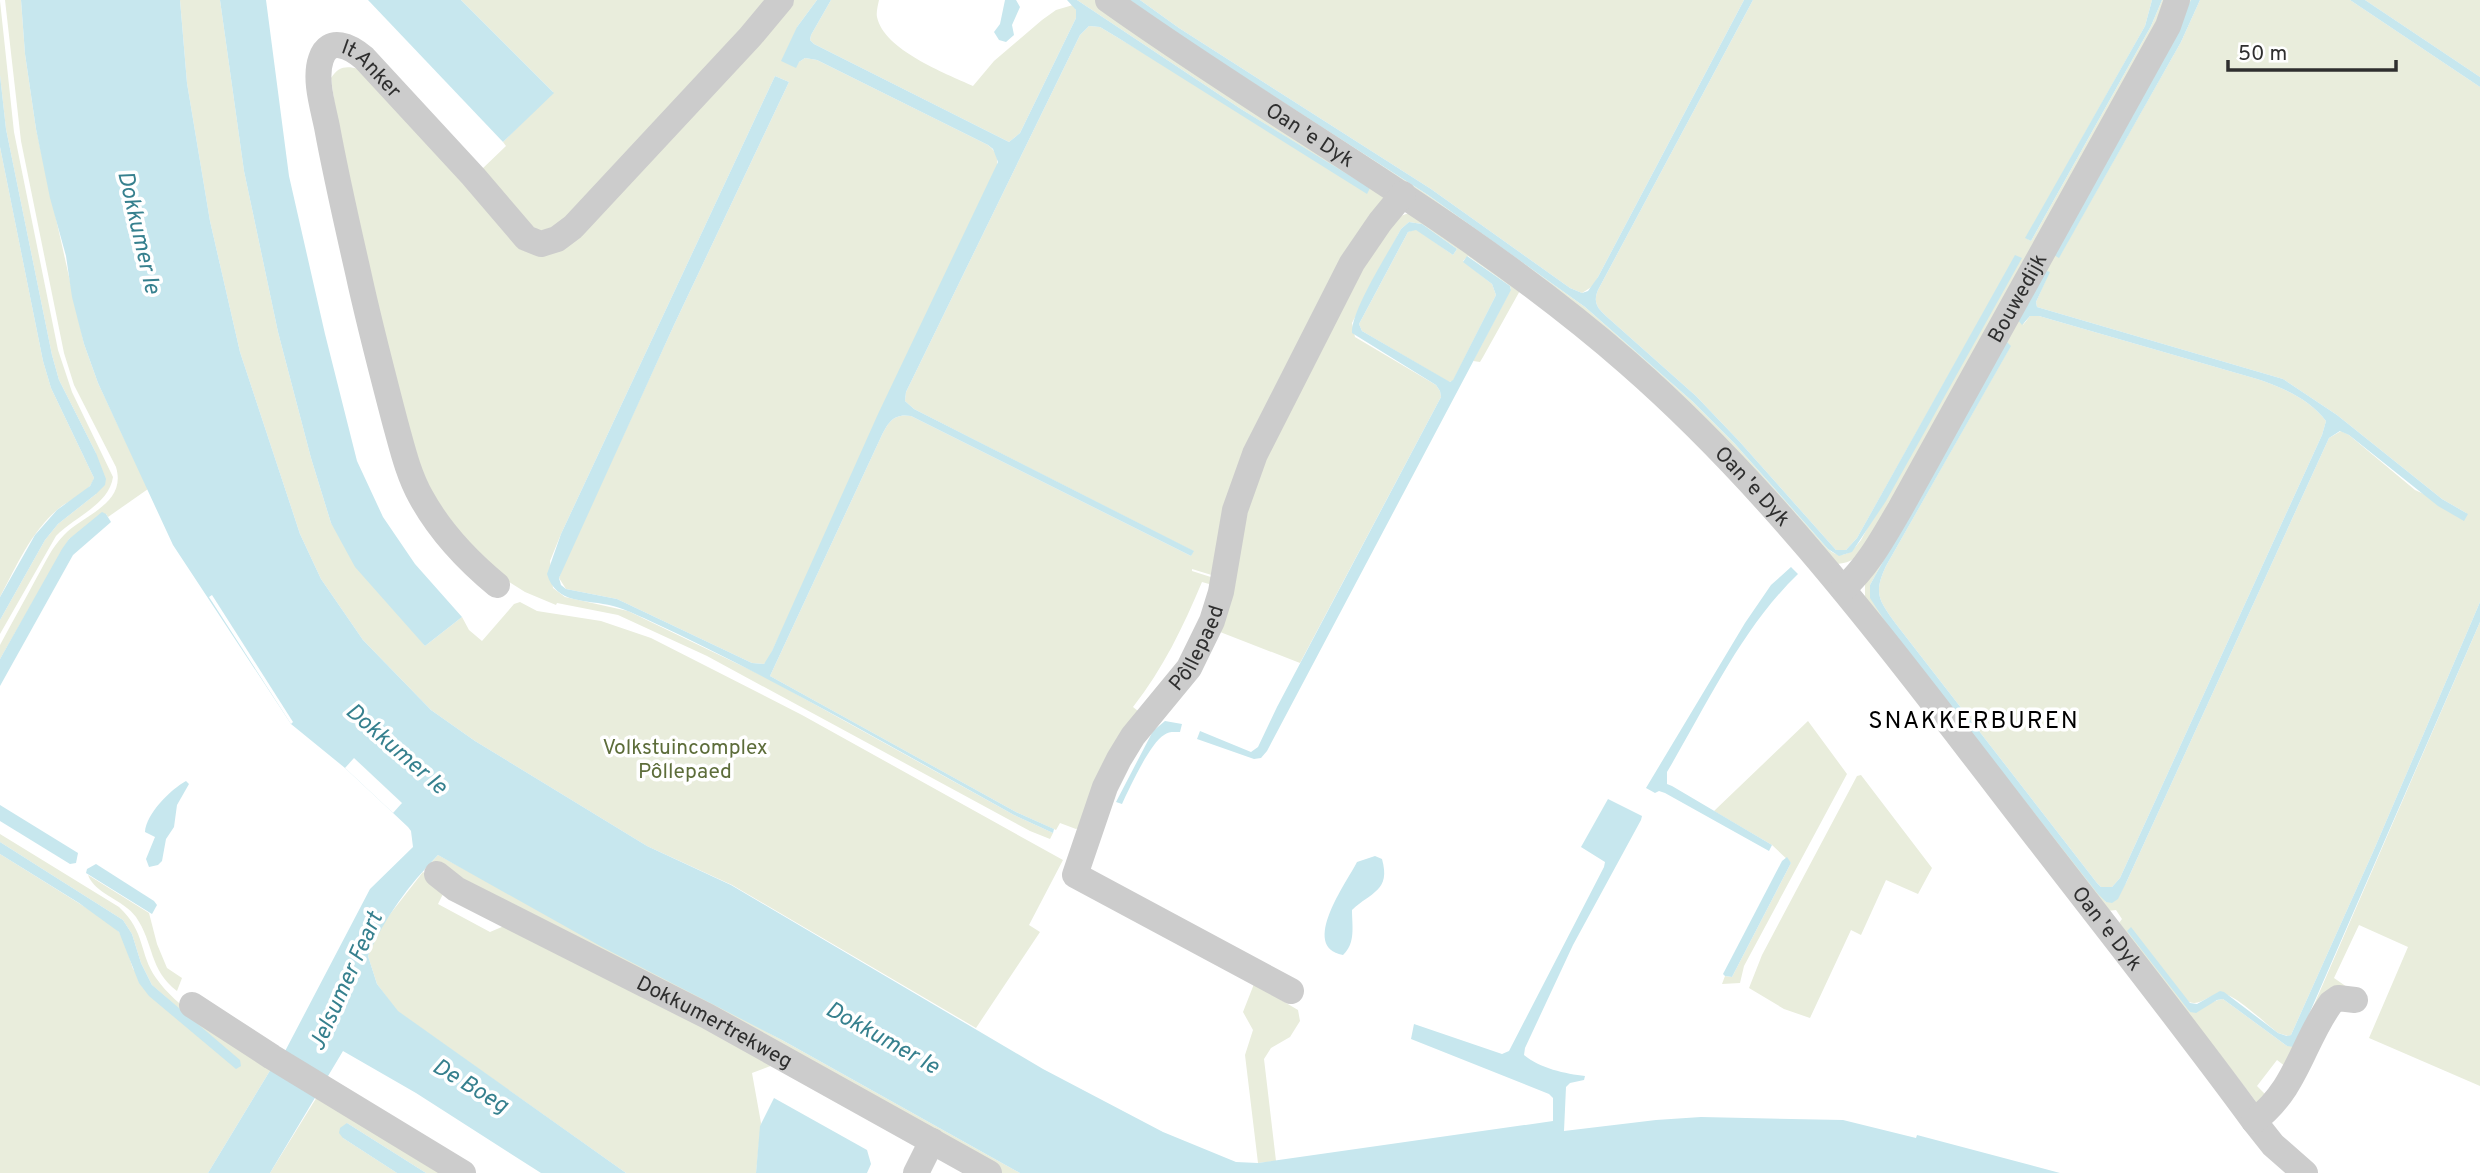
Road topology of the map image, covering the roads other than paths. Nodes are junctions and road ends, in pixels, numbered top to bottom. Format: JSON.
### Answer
{"nodes":[{"id":1,"x":781,"y":0,"type":"edge"},
{"id":2,"x":1108,"y":0,"type":"edge"},
{"id":3,"x":2177,"y":0,"type":"edge"},
{"id":4,"x":1403,"y":194,"type":"junction"},
{"id":5,"x":497,"y":585,"type":"dead end"},
{"id":6,"x":1843,"y":589,"type":"junction"},
{"id":7,"x":437,"y":874,"type":"dead end"},
{"id":8,"x":1291,"y":991,"type":"dead end"},
{"id":9,"x":2355,"y":1000,"type":"dead end"},
{"id":10,"x":192,"y":1005,"type":"dead end"},
{"id":11,"x":2254,"y":1121,"type":"junction"},
{"id":12,"x":932,"y":1141,"type":"junction"},
{"id":13,"x":463,"y":1173,"type":"edge"},
{"id":14,"x":916,"y":1173,"type":"edge"},
{"id":15,"x":989,"y":1173,"type":"edge"},
{"id":16,"x":2305,"y":1173,"type":"edge"}],
"edges":[{"from":1,"to":5,"type":"street","name":"It Anker"},
{"from":2,"to":4,"type":"street","name":"Oan 'e Dyk"},
{"from":3,"to":6,"type":"street","name":"Bouwedijk"},
{"from":4,"to":6,"type":"street","name":"Oan 'e Dyk"},
{"from":4,"to":8,"type":"street","name":"Pôllepaed"},
{"from":6,"to":11,"type":"street","name":"Oan 'e Dyk"},
{"from":7,"to":12,"type":"street","name":"Dokkumertrekweg"},
{"from":9,"to":11,"type":"street"},
{"from":10,"to":13,"type":"street"},
{"from":11,"to":16,"type":"street","name":"Oan 'e Dyk"},
{"from":12,"to":14,"type":"street"},
{"from":12,"to":15,"type":"street","name":"Dokkumertrekweg"}]}
